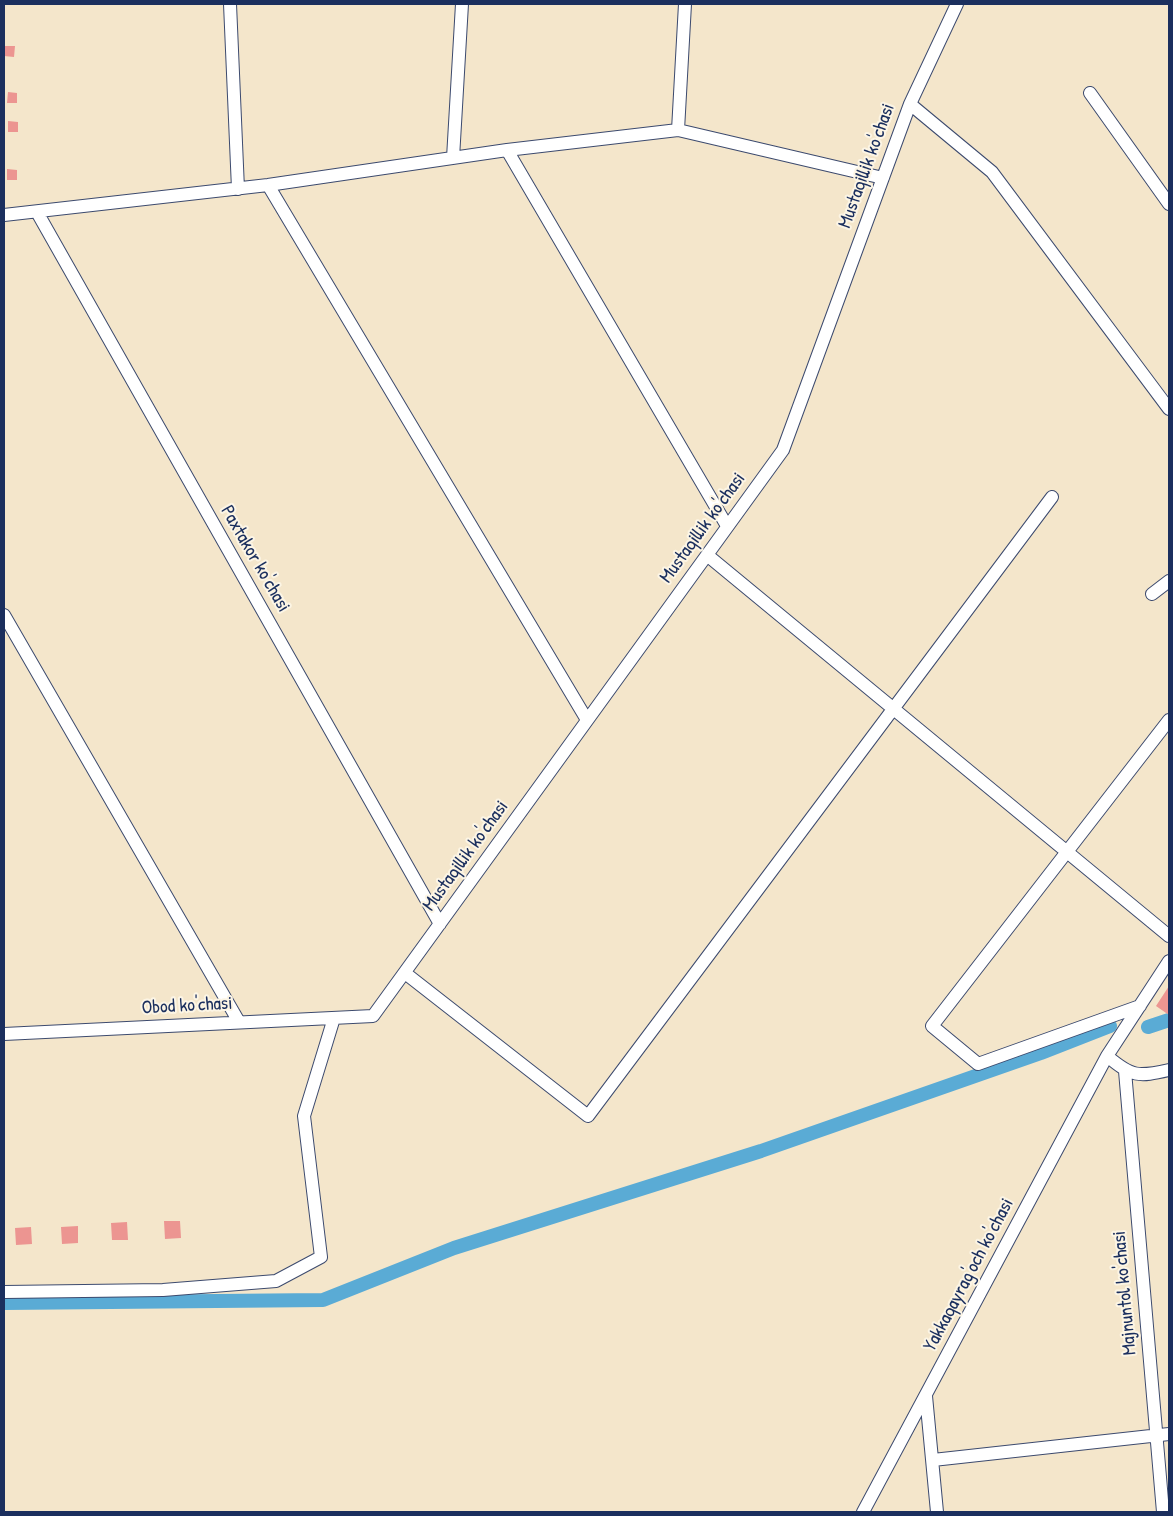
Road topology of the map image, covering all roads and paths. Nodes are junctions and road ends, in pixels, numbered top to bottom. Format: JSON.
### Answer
{"nodes":[{"id":1,"x":230,"y":4,"type":"edge"},
{"id":2,"x":462,"y":4,"type":"edge"},
{"id":3,"x":685,"y":4,"type":"edge"},
{"id":4,"x":957,"y":4,"type":"edge"},
{"id":5,"x":1090,"y":93,"type":"dead end"},
{"id":6,"x":910,"y":104,"type":"junction"},
{"id":7,"x":678,"y":130,"type":"junction"},
{"id":8,"x":507,"y":150,"type":"junction"},
{"id":9,"x":453,"y":158,"type":"junction"},
{"id":10,"x":883,"y":178,"type":"junction"},
{"id":11,"x":268,"y":185,"type":"junction"},
{"id":12,"x":238,"y":189,"type":"junction"},
{"id":13,"x":1169,"y":204,"type":"edge"},
{"id":14,"x":37,"y":212,"type":"junction"},
{"id":15,"x":4,"y":215,"type":"edge"},
{"id":16,"x":1169,"y":409,"type":"edge"},
{"id":17,"x":1052,"y":498,"type":"dead end"},
{"id":18,"x":727,"y":526,"type":"junction"},
{"id":19,"x":707,"y":556,"type":"junction"},
{"id":20,"x":1169,"y":581,"type":"edge"},
{"id":21,"x":1152,"y":594,"type":"dead end"},
{"id":22,"x":4,"y":615,"type":"edge"},
{"id":23,"x":894,"y":710,"type":"junction"},
{"id":24,"x":587,"y":720,"type":"junction"},
{"id":25,"x":1169,"y":720,"type":"edge"},
{"id":26,"x":1067,"y":852,"type":"junction"},
{"id":27,"x":440,"y":924,"type":"junction"},
{"id":28,"x":1169,"y":936,"type":"edge"},
{"id":29,"x":1169,"y":961,"type":"edge"},
{"id":30,"x":405,"y":973,"type":"junction"},
{"id":31,"x":1140,"y":1006,"type":"junction"},
{"id":32,"x":373,"y":1016,"type":"joint"},
{"id":33,"x":334,"y":1018,"type":"junction"},
{"id":34,"x":239,"y":1022,"type":"junction"},
{"id":35,"x":4,"y":1034,"type":"edge"},
{"id":36,"x":1107,"y":1056,"type":"junction"},
{"id":37,"x":1169,"y":1070,"type":"edge"},
{"id":38,"x":1125,"y":1071,"type":"junction"},
{"id":39,"x":4,"y":1292,"type":"edge"},
{"id":40,"x":926,"y":1396,"type":"junction"},
{"id":41,"x":1163,"y":1434,"type":"edge"},
{"id":42,"x":933,"y":1460,"type":"junction"},
{"id":43,"x":863,"y":1512,"type":"edge"},
{"id":44,"x":937,"y":1512,"type":"edge"},
{"id":45,"x":1163,"y":1512,"type":"edge"}],
"edges":[{"from":1,"to":12,"type":"street"},
{"from":2,"to":9,"type":"street"},
{"from":3,"to":7,"type":"street"},
{"from":4,"to":6,"type":"street","name":"Mustaqillik ko'chasi"},
{"from":5,"to":13,"type":"street"},
{"from":6,"to":10,"type":"street","name":"Mustaqillik ko'chasi"},
{"from":6,"to":16,"type":"street"},
{"from":7,"to":8,"type":"street"},
{"from":7,"to":10,"type":"street"},
{"from":8,"to":9,"type":"street"},
{"from":8,"to":18,"type":"street"},
{"from":9,"to":11,"type":"street"},
{"from":10,"to":18,"type":"street","name":"Mustaqillik ko'chasi"},
{"from":11,"to":12,"type":"street"},
{"from":11,"to":24,"type":"street"},
{"from":12,"to":14,"type":"street"},
{"from":14,"to":15,"type":"street"},
{"from":14,"to":27,"type":"street","name":"Paxtakor ko'chasi"},
{"from":17,"to":23,"type":"street"},
{"from":18,"to":19,"type":"street","name":"Mustaqillik ko'chasi"},
{"from":19,"to":23,"type":"street"},
{"from":19,"to":24,"type":"street","name":"Mustaqillik ko'chasi"},
{"from":20,"to":21,"type":"street"},
{"from":22,"to":34,"type":"street"},
{"from":23,"to":26,"type":"street"},
{"from":23,"to":30,"type":"street"},
{"from":24,"to":27,"type":"street","name":"Mustaqillik ko'chasi"},
{"from":25,"to":26,"type":"street"},
{"from":26,"to":28,"type":"street"},
{"from":26,"to":31,"type":"street"},
{"from":27,"to":30,"type":"street","name":"Mustaqillik ko'chasi"},
{"from":29,"to":31,"type":"street","name":"Yakkaqayrag'och ko'chasi"},
{"from":30,"to":32,"type":"street","name":"Mustaqillik ko'chasi"},
{"from":31,"to":36,"type":"street","name":"Yakkaqayrag'och ko'chasi"},
{"from":32,"to":33,"type":"street","name":"Obod ko'chasi"},
{"from":33,"to":34,"type":"street","name":"Obod ko'chasi"},
{"from":33,"to":39,"type":"street"},
{"from":34,"to":35,"type":"street","name":"Obod ko'chasi"},
{"from":36,"to":38,"type":"street"},
{"from":36,"to":40,"type":"street","name":"Yakkaqayrag'och ko'chasi"},
{"from":37,"to":38,"type":"street"},
{"from":38,"to":41,"type":"street","name":"Majnuntol ko'chasi"},
{"from":40,"to":42,"type":"street"},
{"from":40,"to":43,"type":"street","name":"Yakkaqayrag'och ko'chasi"},
{"from":41,"to":42,"type":"street"},
{"from":41,"to":45,"type":"street","name":"Majnuntol ko'chasi"},
{"from":42,"to":44,"type":"street"}]}
